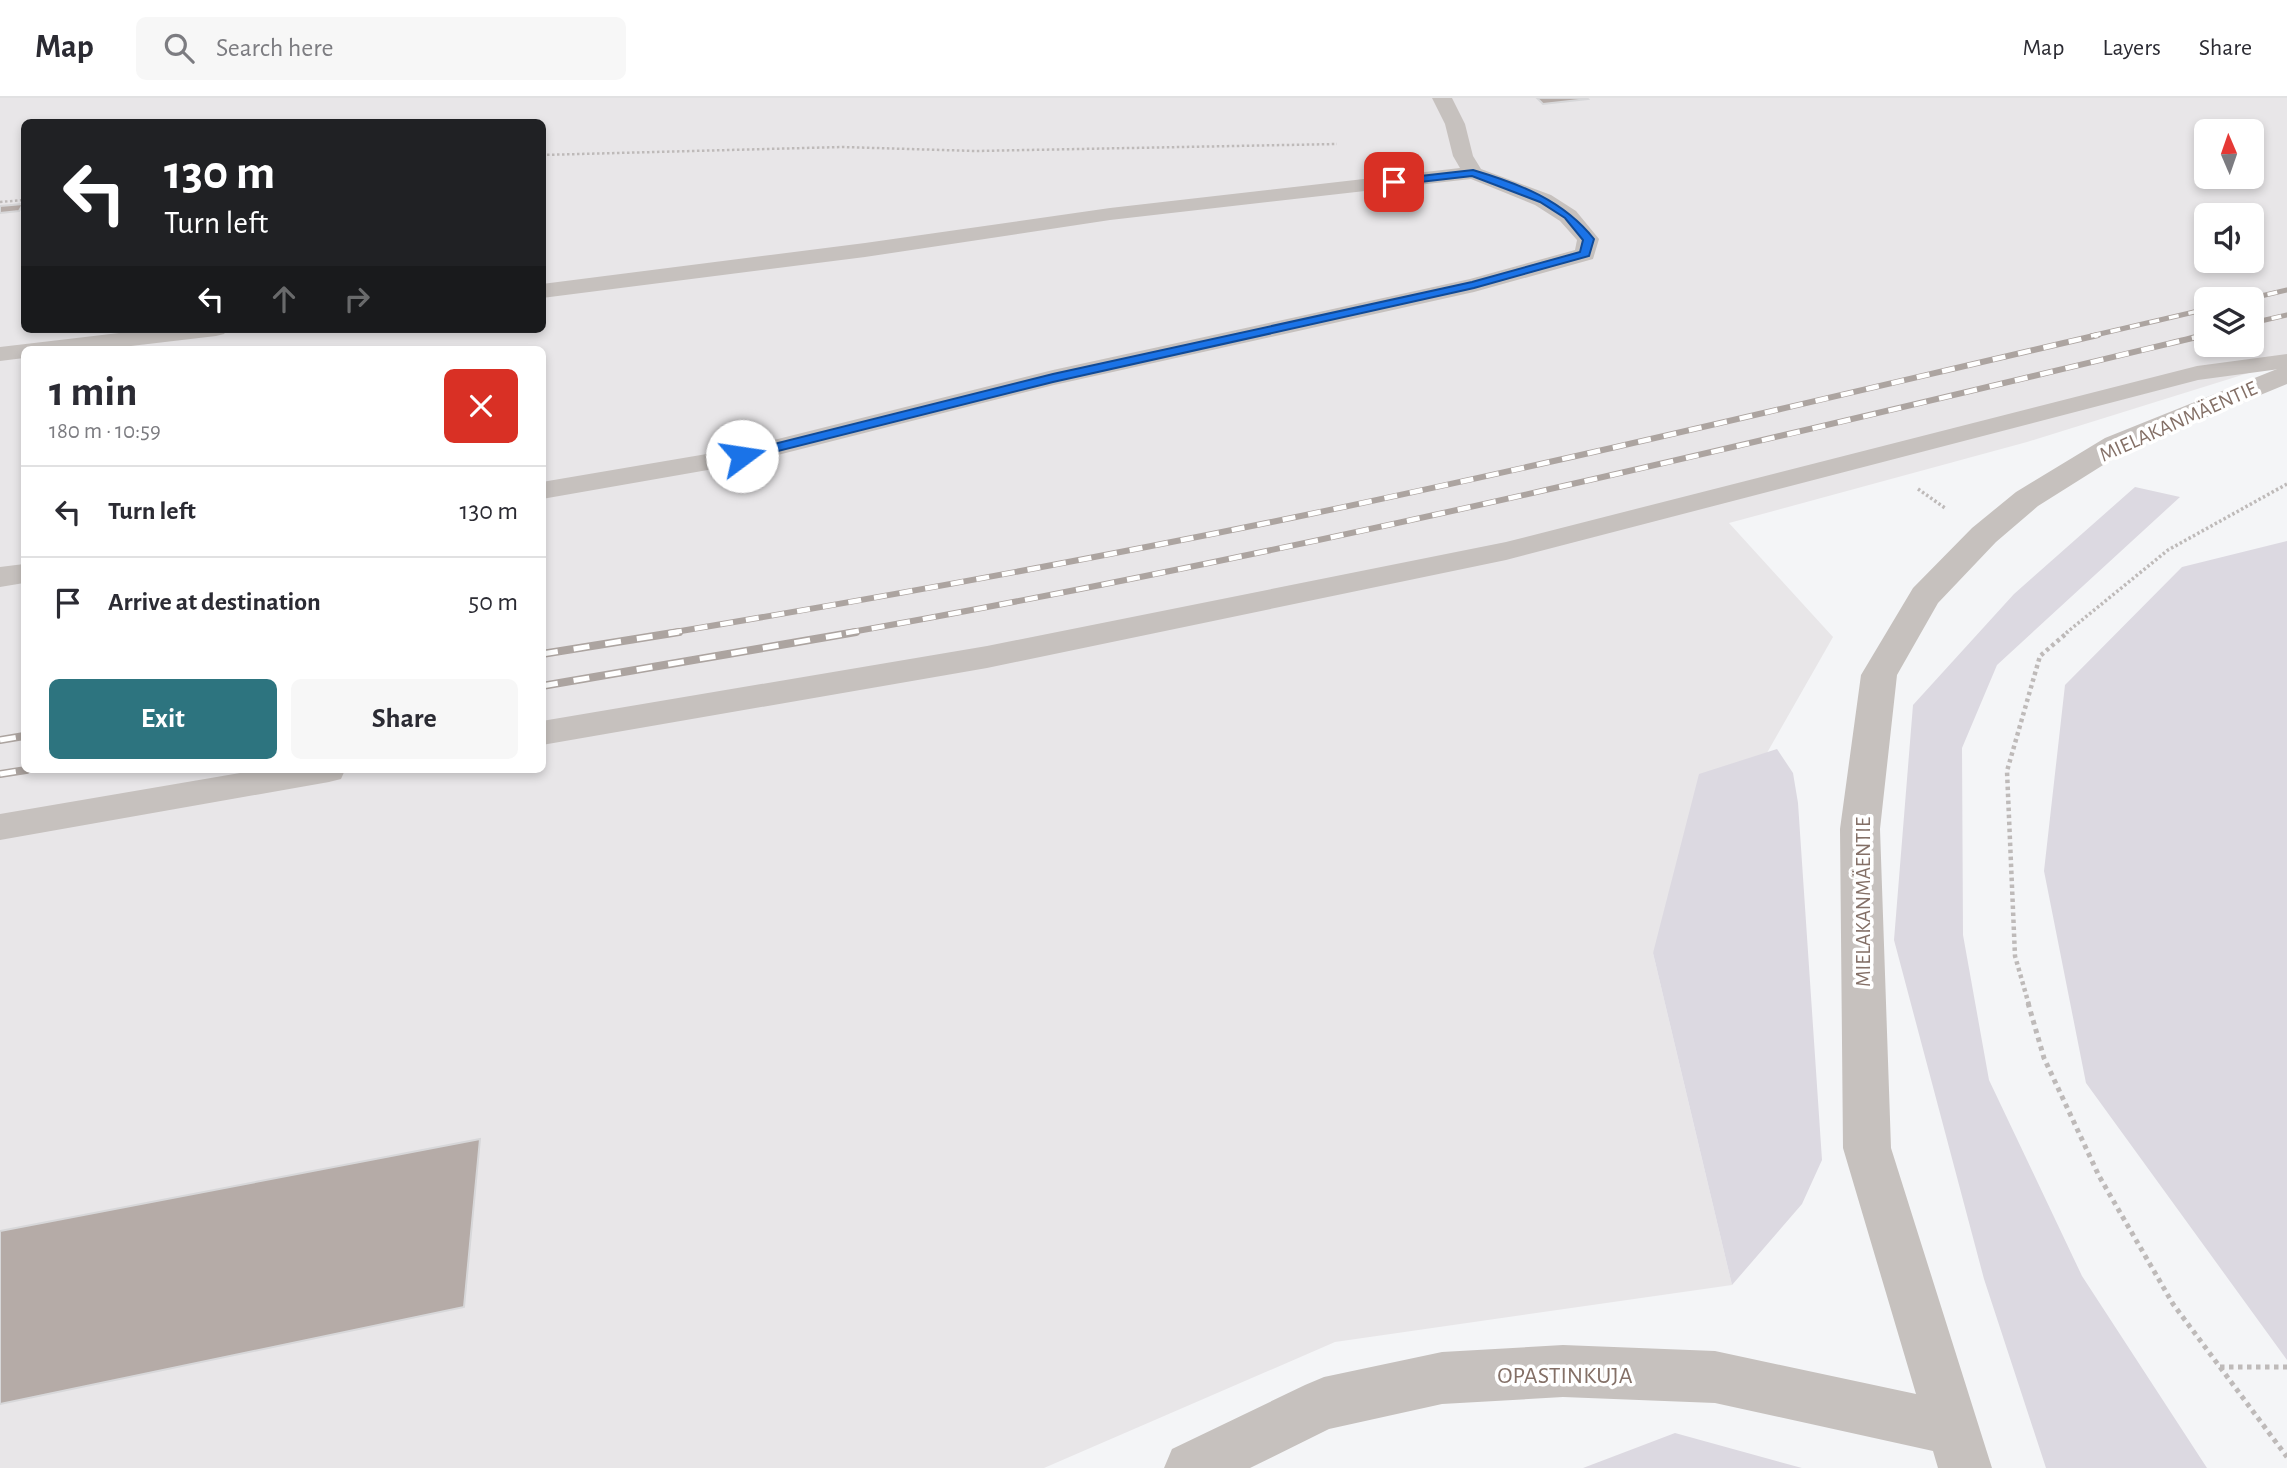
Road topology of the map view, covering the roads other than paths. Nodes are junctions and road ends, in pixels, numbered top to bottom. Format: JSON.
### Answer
{"nodes":[{"id":1,"x":1442,"y":98,"type":"edge"},
{"id":2,"x":1473,"y":173,"type":"junction"},
{"id":3,"x":546,"y":290,"type":"edge"},
{"id":4,"x":181,"y":333,"type":"edge"},
{"id":5,"x":69,"y":346,"type":"edge"},
{"id":6,"x":21,"y":351,"type":"edge"},
{"id":7,"x":0,"y":354,"type":"edge"},
{"id":8,"x":2287,"y":361,"type":"edge"},
{"id":9,"x":2287,"y":374,"type":"edge"},
{"id":10,"x":546,"y":490,"type":"edge"},
{"id":11,"x":21,"y":574,"type":"edge"},
{"id":12,"x":0,"y":578,"type":"edge"},
{"id":13,"x":546,"y":732,"type":"edge"},
{"id":14,"x":312,"y":773,"type":"edge"},
{"id":15,"x":0,"y":827,"type":"edge"},
{"id":16,"x":1958,"y":1448,"type":"edge"},
{"id":17,"x":1191,"y":1468,"type":"edge"}],
"edges":[{"from":1,"to":2,"type":"lane"},
{"from":2,"to":3,"type":"lane"},
{"from":2,"to":10,"type":"lane"},
{"from":4,"to":5,"type":"lane"},
{"from":6,"to":7,"type":"lane"},
{"from":8,"to":13,"type":"lane"},
{"from":9,"to":16,"type":"street","name":"MIELAKANMÄENTIE"},
{"from":11,"to":12,"type":"lane"},
{"from":14,"to":15,"type":"lane"},
{"from":16,"to":17,"type":"street","name":"OPASTINKUJA"}]}
